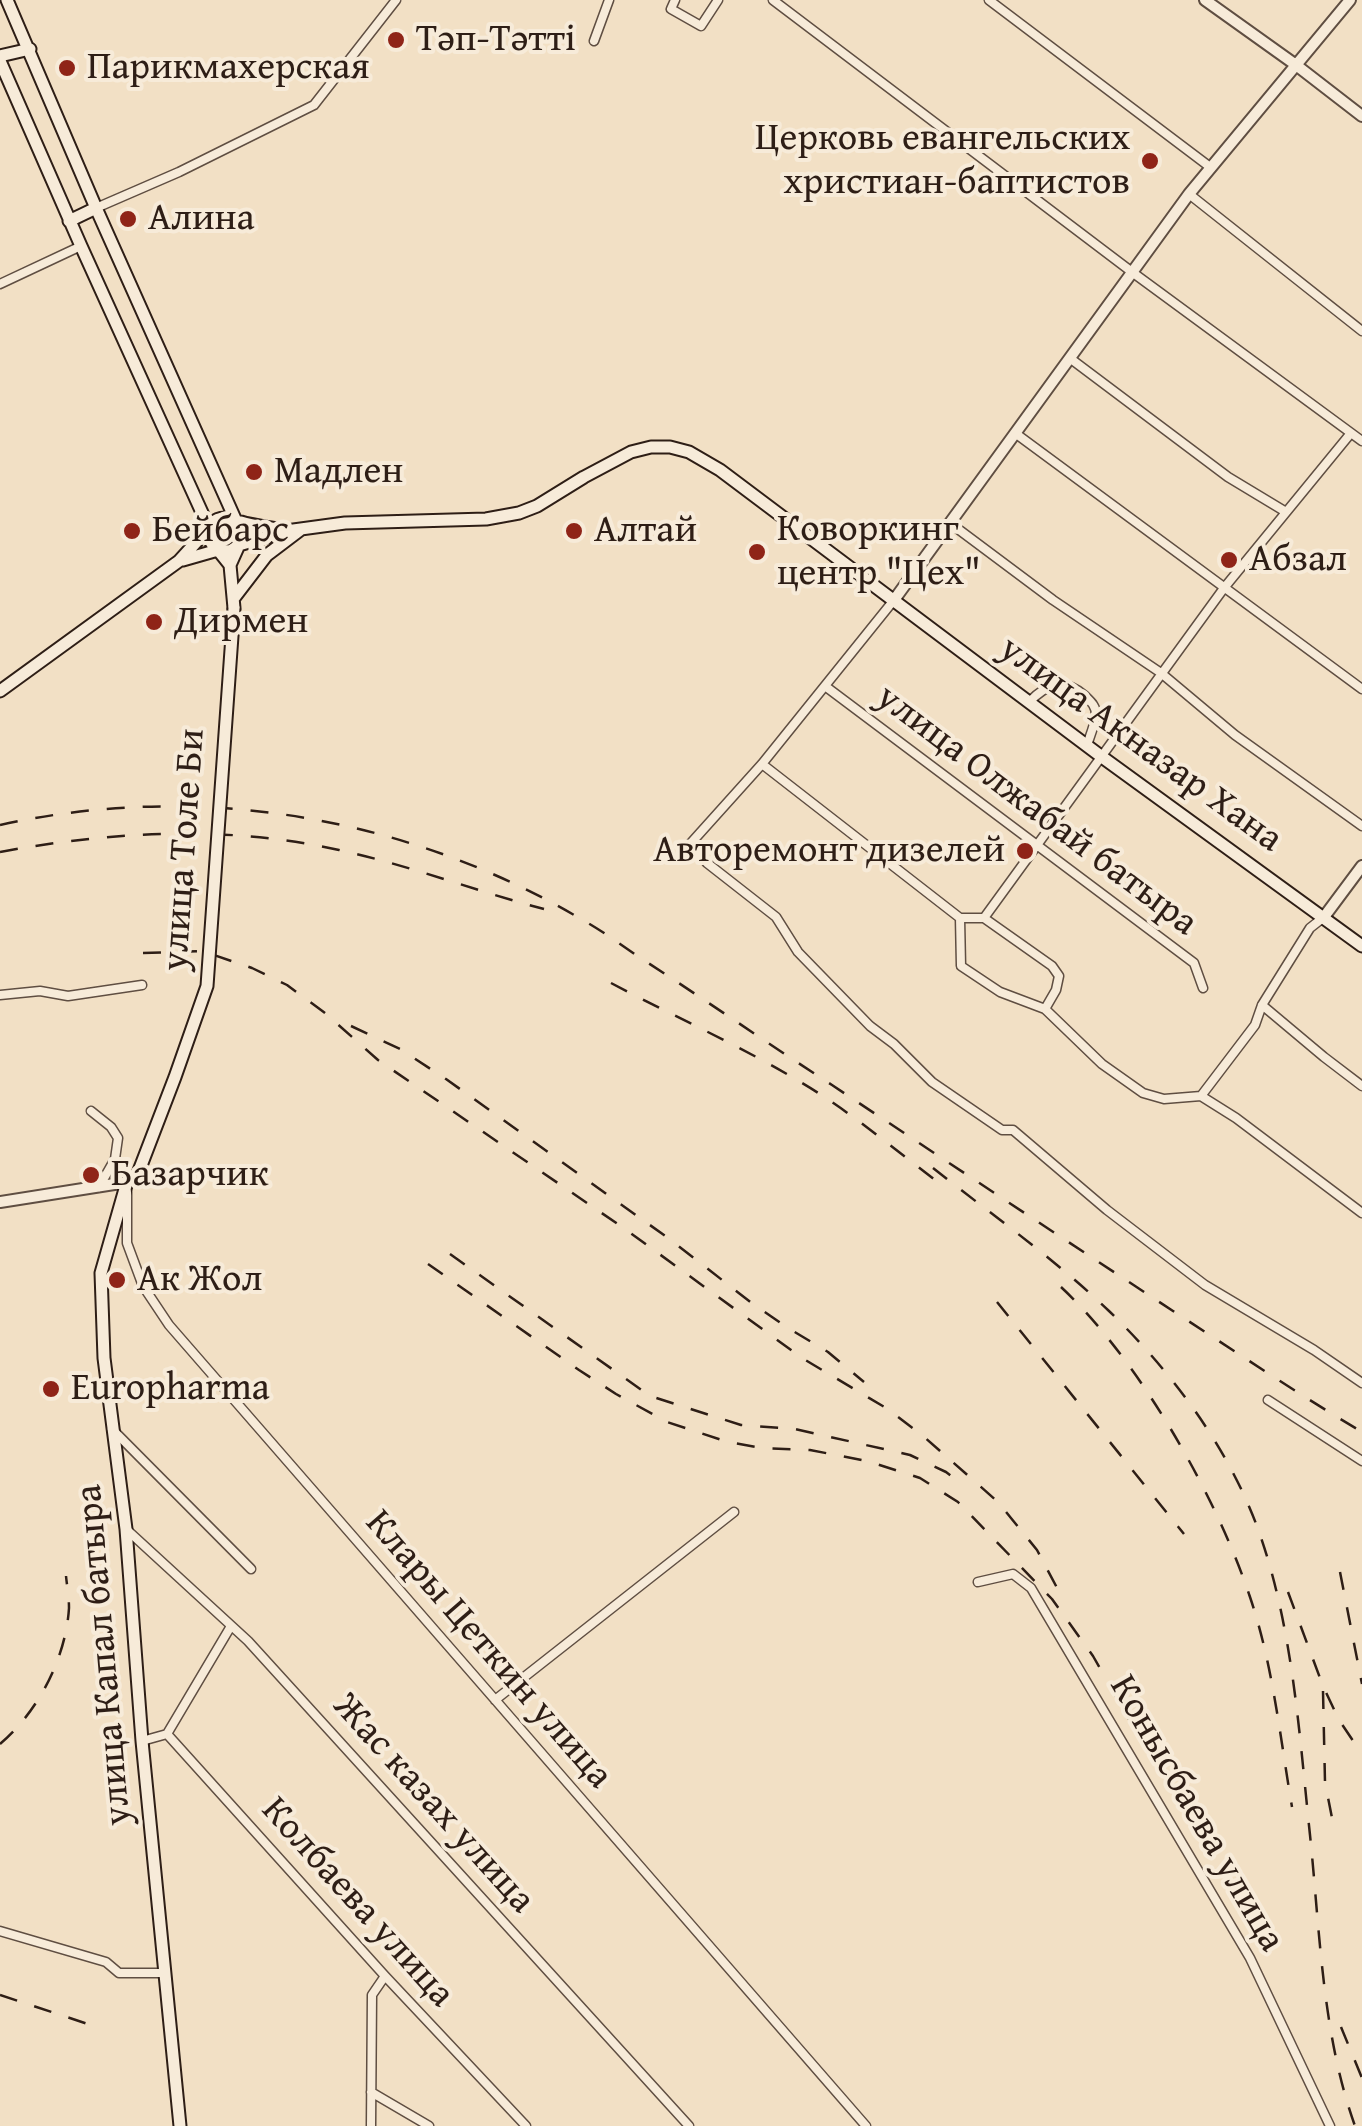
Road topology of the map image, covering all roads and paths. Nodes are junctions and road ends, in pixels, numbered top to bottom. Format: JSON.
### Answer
{"nodes":[{"id":1,"x":8,"y":0,"type":"edge"},
{"id":2,"x":396,"y":0,"type":"edge"},
{"id":3,"x":609,"y":0,"type":"edge"},
{"id":4,"x":675,"y":0,"type":"edge"},
{"id":5,"x":718,"y":0,"type":"edge"},
{"id":6,"x":772,"y":0,"type":"edge"},
{"id":7,"x":989,"y":0,"type":"edge"},
{"id":8,"x":1205,"y":0,"type":"edge"},
{"id":9,"x":1350,"y":0,"type":"edge"},
{"id":10,"x":594,"y":42,"type":"dead end"},
{"id":11,"x":30,"y":49,"type":"junction"},
{"id":12,"x":0,"y":59,"type":"edge"},
{"id":13,"x":1296,"y":65,"type":"junction"},
{"id":14,"x":1362,"y":116,"type":"edge"},
{"id":15,"x":1210,"y":168,"type":"junction"},
{"id":16,"x":1189,"y":194,"type":"junction"},
{"id":17,"x":96,"y":208,"type":"junction"},
{"id":18,"x":69,"y":221,"type":"junction"},
{"id":19,"x":80,"y":246,"type":"junction"},
{"id":20,"x":1132,"y":272,"type":"junction"},
{"id":21,"x":0,"y":284,"type":"edge"},
{"id":22,"x":1362,"y":330,"type":"edge"},
{"id":23,"x":1071,"y":359,"type":"junction"},
{"id":24,"x":1015,"y":433,"type":"junction"},
{"id":25,"x":1351,"y":433,"type":"junction"},
{"id":26,"x":1362,"y":441,"type":"edge"},
{"id":27,"x":1286,"y":512,"type":"junction"},
{"id":28,"x":236,"y":521,"type":"junction"},
{"id":29,"x":950,"y":522,"type":"junction"},
{"id":30,"x":209,"y":528,"type":"junction"},
{"id":31,"x":302,"y":529,"type":"junction"},
{"id":32,"x":286,"y":531,"type":"junction"},
{"id":33,"x":239,"y":544,"type":"junction"},
{"id":34,"x":218,"y":550,"type":"junction"},
{"id":35,"x":179,"y":561,"type":"junction"},
{"id":36,"x":230,"y":565,"type":"junction"},
{"id":37,"x":1224,"y":588,"type":"junction"},
{"id":38,"x":894,"y":600,"type":"junction"},
{"id":39,"x":234,"y":603,"type":"junction"},
{"id":40,"x":1161,"y":673,"type":"junction"},
{"id":41,"x":825,"y":686,"type":"junction"},
{"id":42,"x":1362,"y":689,"type":"edge"},
{"id":43,"x":0,"y":691,"type":"edge"},
{"id":44,"x":1029,"y":702,"type":"junction"},
{"id":45,"x":1087,"y":745,"type":"junction"},
{"id":46,"x":1102,"y":757,"type":"junction"},
{"id":47,"x":762,"y":764,"type":"junction"},
{"id":48,"x":1362,"y":826,"type":"edge"},
{"id":49,"x":1037,"y":846,"type":"junction"},
{"id":50,"x":1362,"y":866,"type":"edge"},
{"id":51,"x":960,"y":918,"type":"junction"},
{"id":52,"x":984,"y":918,"type":"junction"},
{"id":53,"x":1324,"y":918,"type":"junction"},
{"id":54,"x":1362,"y":946,"type":"edge"},
{"id":55,"x":142,"y":984,"type":"dead end"},
{"id":56,"x":1203,"y":988,"type":"dead end"},
{"id":57,"x":0,"y":995,"type":"edge"},
{"id":58,"x":1262,"y":1006,"type":"junction"},
{"id":59,"x":1045,"y":1009,"type":"junction"},
{"id":60,"x":1362,"y":1086,"type":"edge"},
{"id":61,"x":1201,"y":1096,"type":"junction"},
{"id":62,"x":90,"y":1111,"type":"dead end"},
{"id":63,"x":132,"y":1179,"type":"junction"},
{"id":64,"x":99,"y":1187,"type":"junction"},
{"id":65,"x":0,"y":1202,"type":"edge"},
{"id":66,"x":1362,"y":1213,"type":"edge"},
{"id":67,"x":1362,"y":1383,"type":"edge"},
{"id":68,"x":1268,"y":1400,"type":"dead end"},
{"id":69,"x":112,"y":1430,"type":"junction"},
{"id":70,"x":1362,"y":1462,"type":"edge"},
{"id":71,"x":734,"y":1512,"type":"dead end"},
{"id":72,"x":126,"y":1529,"type":"junction"},
{"id":73,"x":251,"y":1569,"type":"dead end"},
{"id":74,"x":978,"y":1582,"type":"dead end"},
{"id":75,"x":231,"y":1626,"type":"junction"},
{"id":76,"x":495,"y":1700,"type":"junction"},
{"id":77,"x":168,"y":1734,"type":"junction"},
{"id":78,"x":142,"y":1741,"type":"junction"},
{"id":79,"x":0,"y":1931,"type":"edge"},
{"id":80,"x":166,"y":1972,"type":"junction"},
{"id":81,"x":384,"y":1976,"type":"junction"},
{"id":82,"x":371,"y":2092,"type":"junction"},
{"id":83,"x":180,"y":2126,"type":"edge"},
{"id":84,"x":371,"y":2126,"type":"edge"},
{"id":85,"x":428,"y":2126,"type":"edge"},
{"id":86,"x":526,"y":2126,"type":"edge"},
{"id":87,"x":689,"y":2126,"type":"edge"},
{"id":88,"x":866,"y":2126,"type":"edge"},
{"id":89,"x":1330,"y":2126,"type":"edge"}],
"edges":[{"from":1,"to":11,"type":"main road"},
{"from":2,"to":17,"type":"street"},
{"from":3,"to":10,"type":"street"},
{"from":4,"to":5,"type":"street"},
{"from":6,"to":20,"type":"street"},
{"from":7,"to":15,"type":"street"},
{"from":8,"to":13,"type":"street"},
{"from":9,"to":13,"type":"street"},
{"from":11,"to":12,"type":"main road"},
{"from":11,"to":17,"type":"main road"},
{"from":12,"to":18,"type":"main road"},
{"from":13,"to":14,"type":"street"},
{"from":13,"to":15,"type":"street"},
{"from":15,"to":16,"type":"street"},
{"from":16,"to":20,"type":"street"},
{"from":16,"to":22,"type":"street"},
{"from":17,"to":18,"type":"main road"},
{"from":17,"to":28,"type":"main road"},
{"from":18,"to":19,"type":"main road"},
{"from":19,"to":21,"type":"street"},
{"from":19,"to":30,"type":"main road"},
{"from":20,"to":23,"type":"street"},
{"from":20,"to":25,"type":"street"},
{"from":23,"to":24,"type":"street"},
{"from":23,"to":27,"type":"street"},
{"from":24,"to":29,"type":"street"},
{"from":24,"to":37,"type":"street"},
{"from":25,"to":26,"type":"street"},
{"from":25,"to":27,"type":"street"},
{"from":27,"to":37,"type":"street"},
{"from":28,"to":30,"type":"main road"},
{"from":28,"to":32,"type":"main road","name":"улица Акназар Хана"},
{"from":28,"to":33,"type":"main road"},
{"from":29,"to":38,"type":"street"},
{"from":29,"to":40,"type":"street"},
{"from":30,"to":34,"type":"main road"},
{"from":30,"to":35,"type":"main road"},
{"from":31,"to":32,"type":"main road","name":"улица Акназар Хана"},
{"from":31,"to":38,"type":"main road","name":"улица Акназар Хана"},
{"from":31,"to":39,"type":"main road"},
{"from":32,"to":33,"type":"main road","name":"улица Акназар Хана"},
{"from":33,"to":34,"type":"main road"},
{"from":33,"to":36,"type":"main road"},
{"from":34,"to":35,"type":"main road"},
{"from":34,"to":36,"type":"main road"},
{"from":35,"to":43,"type":"main road"},
{"from":36,"to":39,"type":"main road","name":"улица Толе Би"},
{"from":37,"to":40,"type":"street"},
{"from":37,"to":42,"type":"street"},
{"from":38,"to":41,"type":"street"},
{"from":38,"to":44,"type":"main road","name":"улица Акназар Хана"},
{"from":39,"to":63,"type":"main road","name":"улица Толе Би","bridge":true},
{"from":40,"to":46,"type":"street"},
{"from":40,"to":48,"type":"street"},
{"from":41,"to":47,"type":"street"},
{"from":41,"to":49,"type":"street","name":"улица Олжабай батыра"},
{"from":44,"to":45,"type":"main road","name":"улица Акназар Хана"},
{"from":44,"to":45,"type":"street"},
{"from":45,"to":46,"type":"main road","name":"улица Акназар Хана"},
{"from":46,"to":49,"type":"street"},
{"from":46,"to":53,"type":"main road","name":"улица Акназар Хана"},
{"from":47,"to":51,"type":"street"},
{"from":47,"to":67,"type":"street"},
{"from":49,"to":52,"type":"street"},
{"from":49,"to":56,"type":"street","name":"улица Олжабай батыра"},
{"from":50,"to":53,"type":"street"},
{"from":51,"to":52,"type":"street"},
{"from":51,"to":59,"type":"street"},
{"from":52,"to":59,"type":"street"},
{"from":53,"to":54,"type":"main road","name":"улица Акназар Хана"},
{"from":53,"to":58,"type":"street"},
{"from":55,"to":57,"type":"street"},
{"from":58,"to":60,"type":"street"},
{"from":58,"to":61,"type":"street"},
{"from":59,"to":61,"type":"street"},
{"from":61,"to":66,"type":"street"},
{"from":62,"to":64,"type":"street"},
{"from":63,"to":64,"type":"street"},
{"from":63,"to":69,"type":"main road","name":"улица Капал батыра"},
{"from":63,"to":76,"type":"street","name":"Клары Цеткин улица"},
{"from":64,"to":65,"type":"street"},
{"from":68,"to":70,"type":"street"},
{"from":69,"to":72,"type":"main road","name":"улица Капал батыра"},
{"from":69,"to":73,"type":"street"},
{"from":71,"to":76,"type":"street"},
{"from":72,"to":75,"type":"street","name":"Жас казах улица"},
{"from":72,"to":78,"type":"main road","name":"улица Капал батыра"},
{"from":74,"to":89,"type":"street","name":"Конысбаева улица"},
{"from":75,"to":77,"type":"street"},
{"from":75,"to":87,"type":"street","name":"Жас казах улица"},
{"from":76,"to":88,"type":"street","name":"Клары Цеткин улица"},
{"from":77,"to":78,"type":"street"},
{"from":77,"to":81,"type":"street","name":"Колбаева улица"},
{"from":78,"to":80,"type":"main road","name":"улица Капал батыра"},
{"from":79,"to":80,"type":"street"},
{"from":80,"to":83,"type":"main road","name":"улица Капал батыра"},
{"from":81,"to":82,"type":"street"},
{"from":81,"to":86,"type":"street","name":"Колбаева улица"},
{"from":82,"to":84,"type":"street"},
{"from":82,"to":85,"type":"street"}]}
